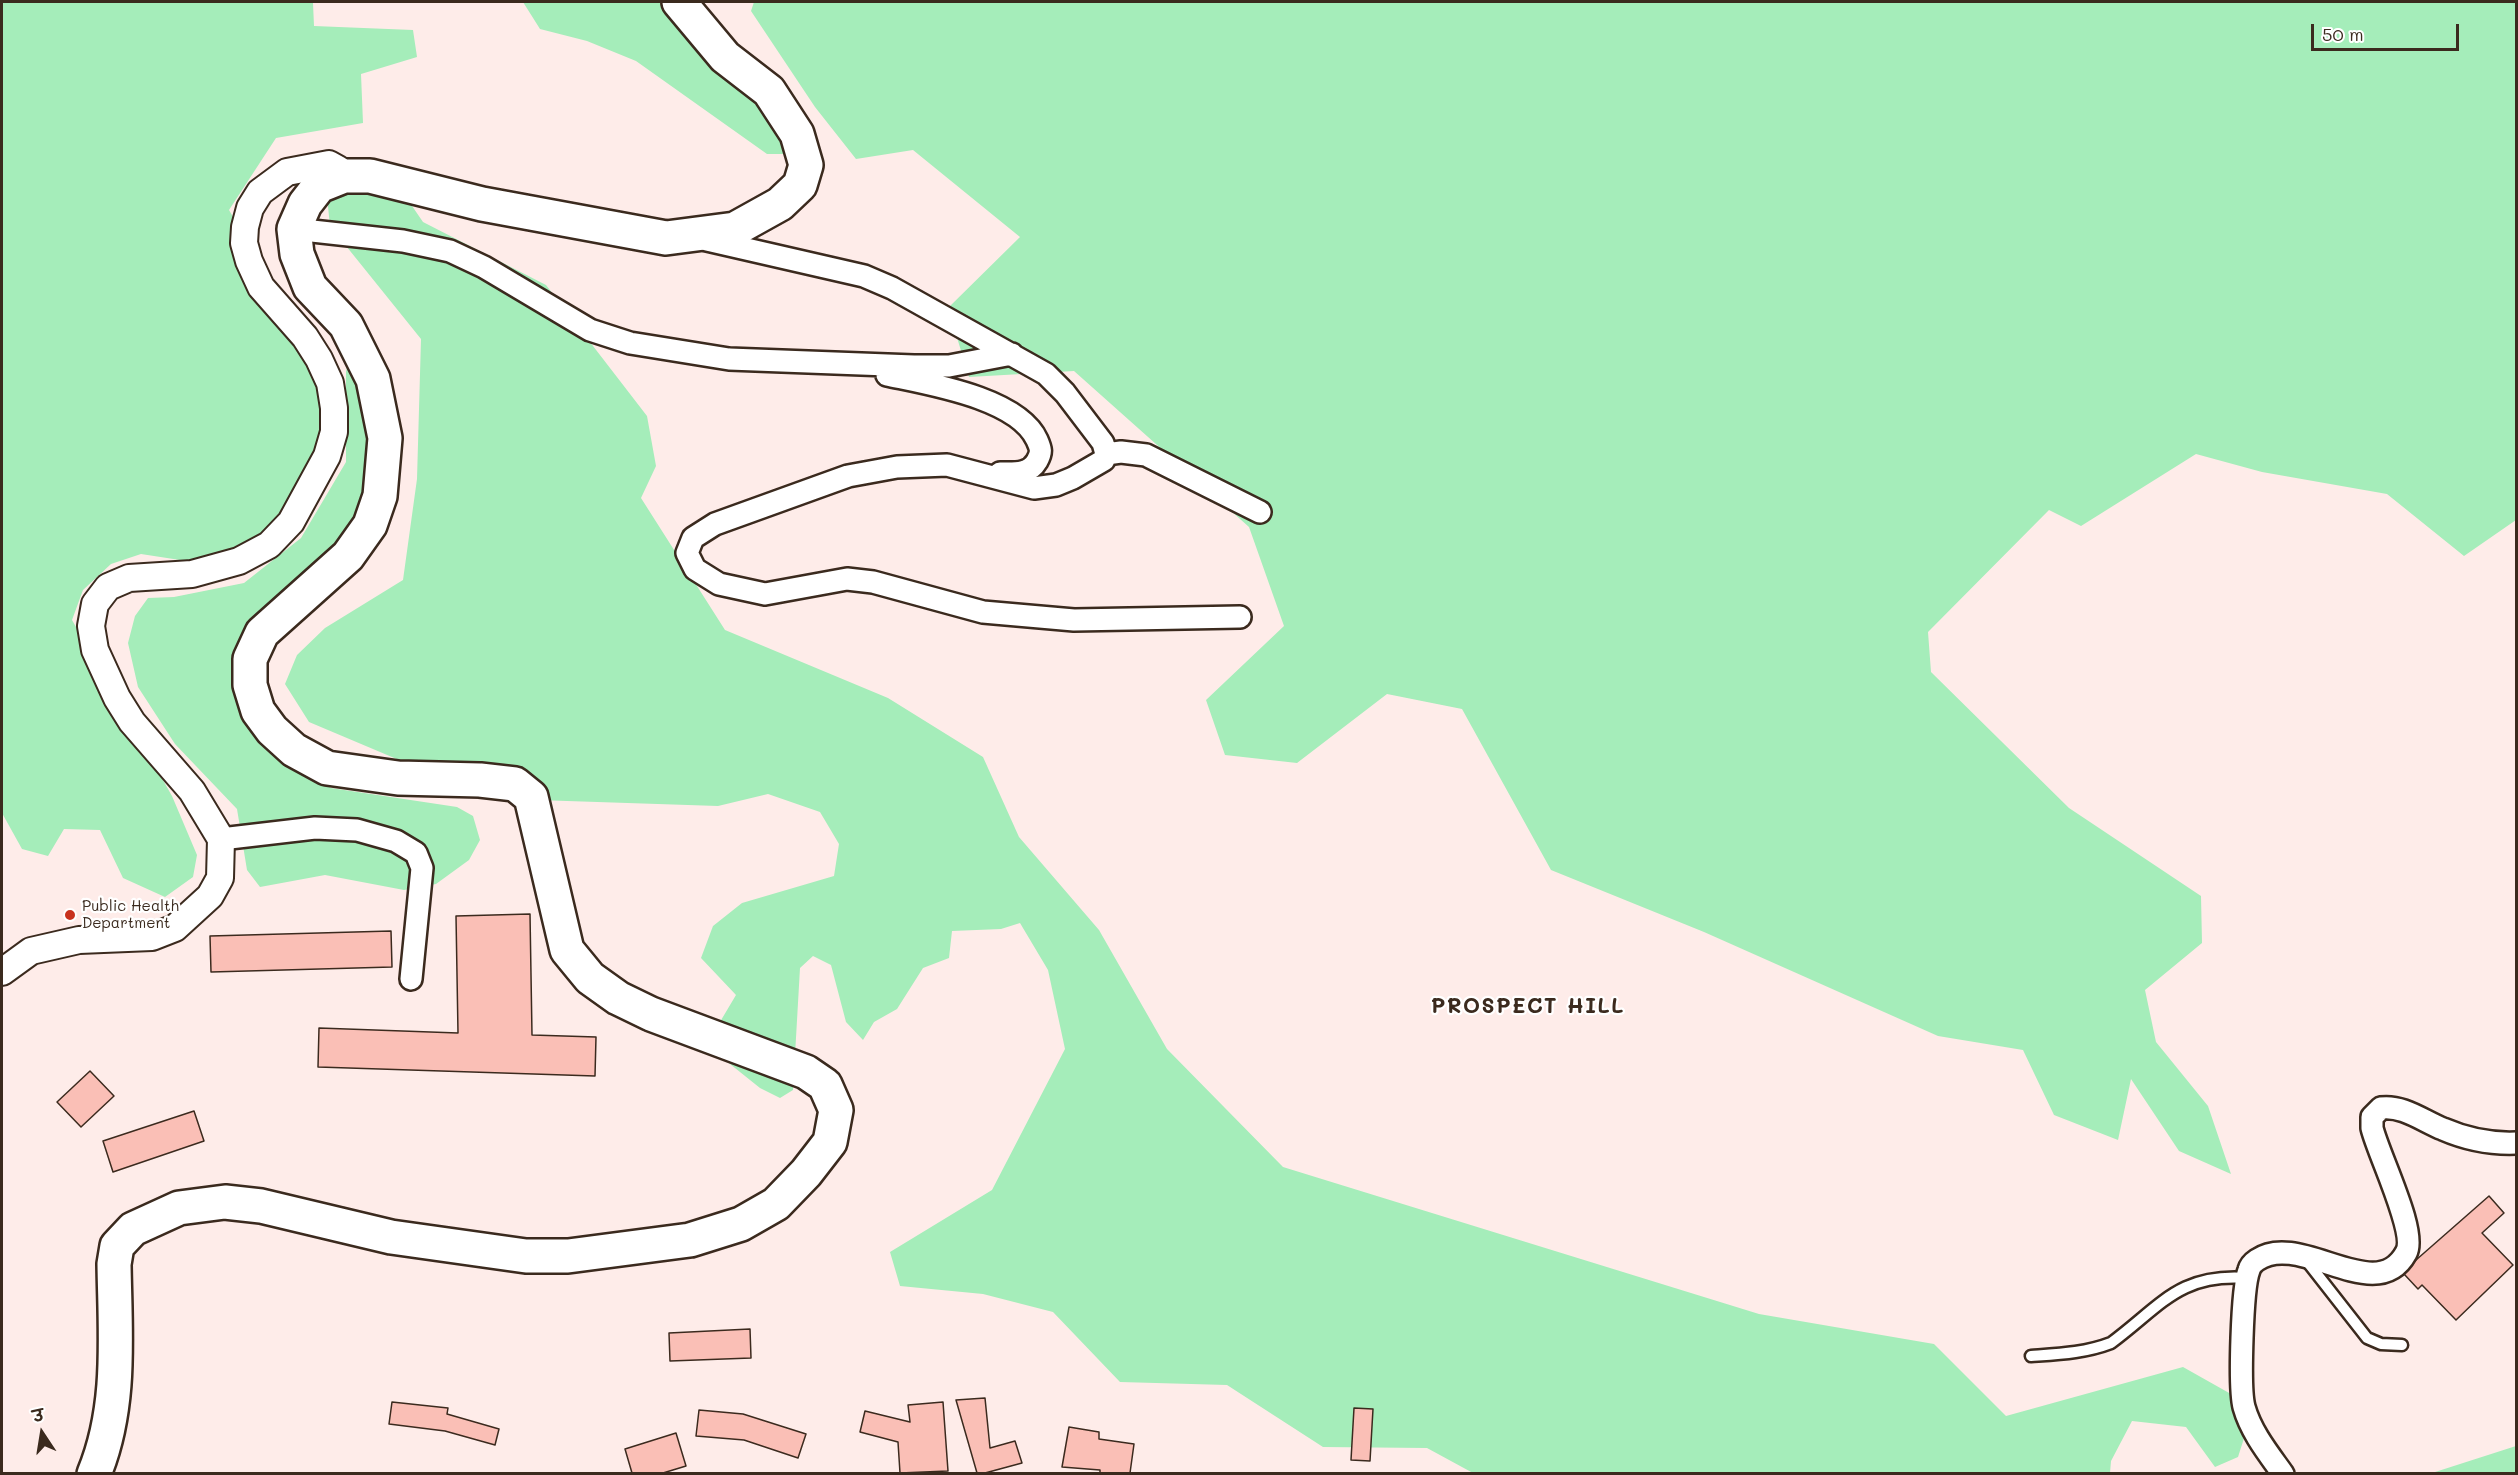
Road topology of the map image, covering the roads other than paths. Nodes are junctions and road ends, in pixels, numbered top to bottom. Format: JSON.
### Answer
{"nodes":[{"id":1,"x":679,"y":2,"type":"edge"},
{"id":2,"x":344,"y":176,"type":"junction"},
{"id":3,"x":294,"y":229,"type":"junction"},
{"id":4,"x":689,"y":235,"type":"junction"},
{"id":5,"x":1012,"y":354,"type":"junction"},
{"id":6,"x":828,"y":363,"type":"junction"},
{"id":7,"x":1106,"y":454,"type":"junction"},
{"id":8,"x":976,"y":472,"type":"junction"},
{"id":9,"x":1260,"y":512,"type":"dead end"},
{"id":10,"x":1240,"y":617,"type":"dead end"},
{"id":11,"x":221,"y":839,"type":"junction"},
{"id":12,"x":2,"y":972,"type":"edge"},
{"id":13,"x":411,"y":979,"type":"dead end"},
{"id":14,"x":2517,"y":1143,"type":"edge"},
{"id":15,"x":2301,"y":1256,"type":"junction"},
{"id":16,"x":2247,"y":1278,"type":"junction"},
{"id":17,"x":2402,"y":1345,"type":"dead end"},
{"id":18,"x":2031,"y":1356,"type":"dead end"},
{"id":19,"x":94,"y":1473,"type":"edge"},
{"id":20,"x":2283,"y":1473,"type":"edge"}],
"edges":[{"from":1,"to":4,"type":"highway"},
{"from":2,"to":3,"type":"highway"},
{"from":2,"to":4,"type":"highway"},
{"from":2,"to":11,"type":"street"},
{"from":3,"to":6,"type":"street"},
{"from":3,"to":19,"type":"highway"},
{"from":4,"to":5,"type":"street"},
{"from":5,"to":6,"type":"street"},
{"from":5,"to":7,"type":"street"},
{"from":6,"to":8,"type":"street"},
{"from":7,"to":8,"type":"street"},
{"from":7,"to":9,"type":"street"},
{"from":8,"to":10,"type":"street"},
{"from":11,"to":12,"type":"street"},
{"from":11,"to":13,"type":"street"},
{"from":14,"to":15,"type":"street"},
{"from":15,"to":16,"type":"street"},
{"from":15,"to":17,"type":"lane"},
{"from":16,"to":18,"type":"lane"},
{"from":16,"to":20,"type":"street"}]}
